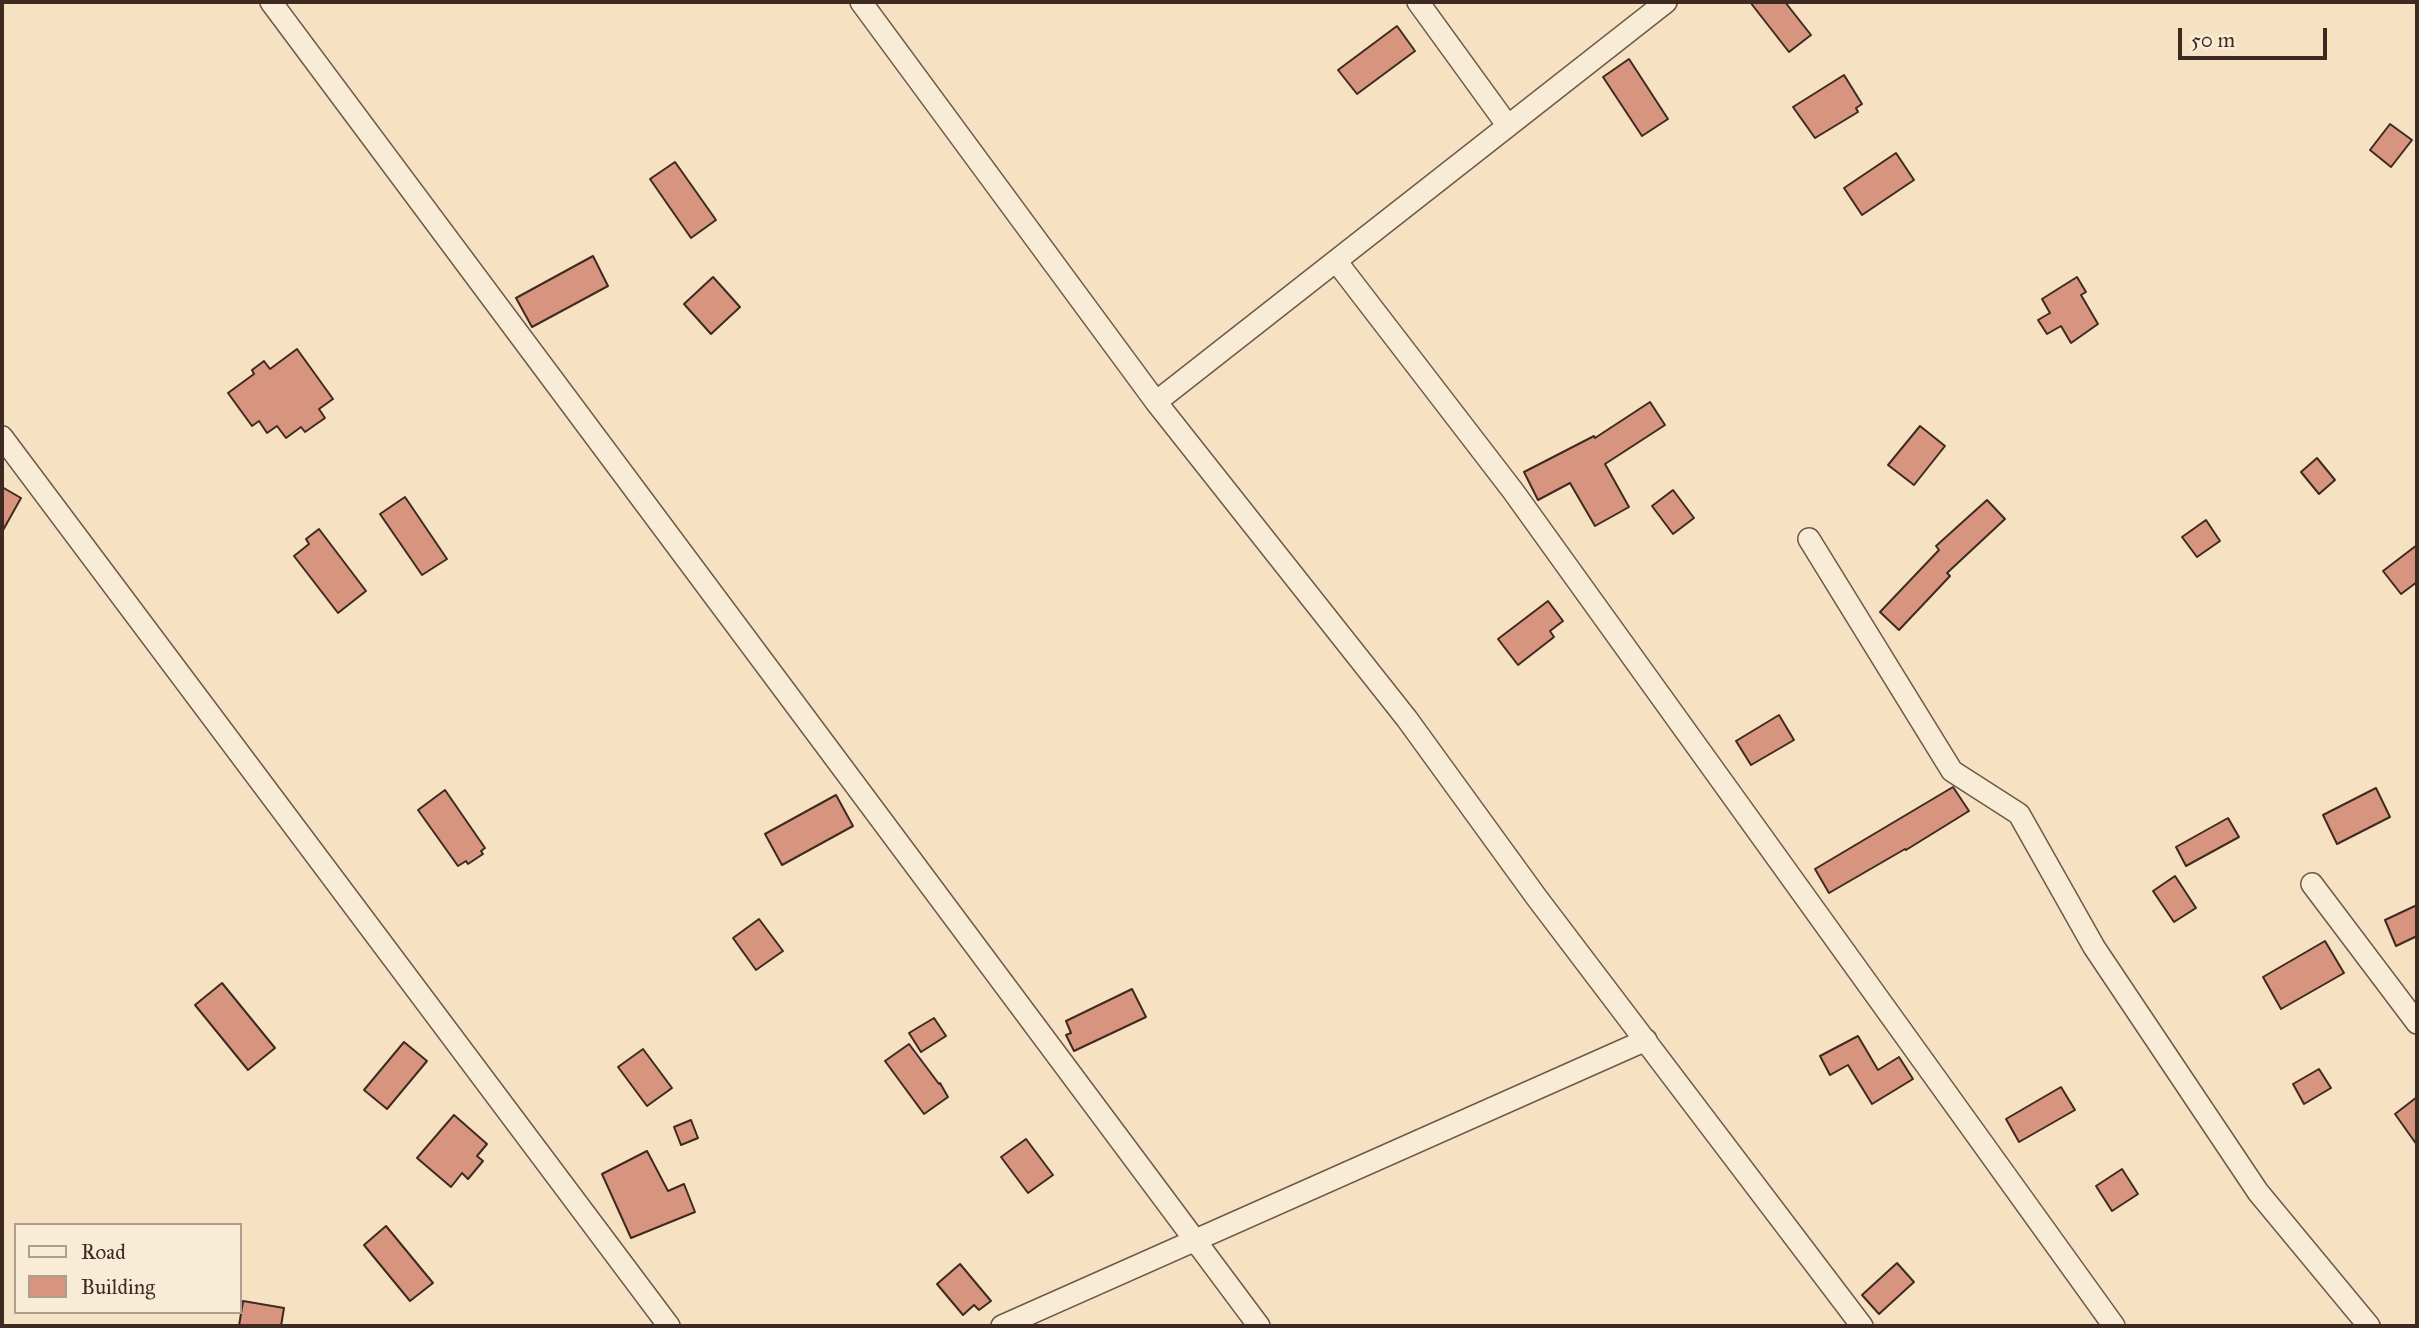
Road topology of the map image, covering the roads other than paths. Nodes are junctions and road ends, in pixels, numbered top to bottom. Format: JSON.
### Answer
{"nodes":[{"id":1,"x":271,"y":2,"type":"edge"},
{"id":2,"x":861,"y":2,"type":"edge"},
{"id":3,"x":1418,"y":2,"type":"edge"},
{"id":4,"x":1666,"y":2,"type":"edge"},
{"id":5,"x":1508,"y":126,"type":"junction"},
{"id":6,"x":1336,"y":261,"type":"junction"},
{"id":7,"x":1156,"y":402,"type":"junction"},
{"id":8,"x":2,"y":438,"type":"edge"},
{"id":9,"x":1809,"y":539,"type":"dead end"},
{"id":10,"x":2312,"y":884,"type":"dead end"},
{"id":11,"x":2417,"y":1023,"type":"edge"},
{"id":12,"x":1646,"y":1040,"type":"junction"},
{"id":13,"x":1194,"y":1240,"type":"junction"},
{"id":14,"x":669,"y":1326,"type":"edge"},
{"id":15,"x":1002,"y":1326,"type":"edge"},
{"id":16,"x":1259,"y":1326,"type":"edge"},
{"id":17,"x":1863,"y":1326,"type":"edge"},
{"id":18,"x":2114,"y":1326,"type":"edge"},
{"id":19,"x":2369,"y":1326,"type":"edge"}],
"edges":[{"from":1,"to":13,"type":"street"},
{"from":2,"to":7,"type":"street"},
{"from":3,"to":5,"type":"street"},
{"from":4,"to":5,"type":"street"},
{"from":5,"to":6,"type":"street"},
{"from":6,"to":7,"type":"street"},
{"from":6,"to":18,"type":"street"},
{"from":7,"to":12,"type":"street"},
{"from":8,"to":14,"type":"street"},
{"from":9,"to":19,"type":"street"},
{"from":10,"to":11,"type":"street"},
{"from":12,"to":13,"type":"street"},
{"from":12,"to":17,"type":"street"},
{"from":13,"to":15,"type":"street"},
{"from":13,"to":16,"type":"street"}]}
